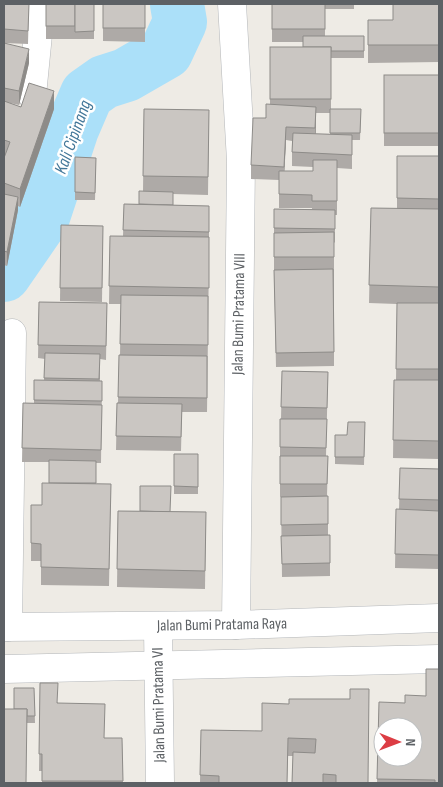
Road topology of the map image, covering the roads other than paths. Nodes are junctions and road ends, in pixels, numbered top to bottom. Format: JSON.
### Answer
{"nodes":[{"id":1,"x":41,"y":4,"type":"edge"},
{"id":2,"x":232,"y":4,"type":"edge"},
{"id":3,"x":32,"y":95,"type":"edge"},
{"id":4,"x":12,"y":333,"type":"dead end"},
{"id":5,"x":439,"y":618,"type":"edge"},
{"id":6,"x":236,"y":625,"type":"junction"},
{"id":7,"x":6,"y":627,"type":"edge"},
{"id":8,"x":158,"y":627,"type":"junction"},
{"id":9,"x":439,"y":660,"type":"edge"},
{"id":10,"x":158,"y":667,"type":"junction"},
{"id":11,"x":4,"y":669,"type":"edge"},
{"id":12,"x":160,"y":783,"type":"edge"}],
"edges":[{"from":1,"to":3,"type":"street"},
{"from":2,"to":6,"type":"street","name":"Jalan Bumi Pratama VIII"},
{"from":4,"to":7,"type":"street"},
{"from":5,"to":6,"type":"street","name":"Jalan Bumi Pratama Raya"},
{"from":6,"to":8,"type":"street","name":"Jalan Bumi Pratama Raya"},
{"from":7,"to":8,"type":"street","name":"Jalan Bumi Pratama Raya"},
{"from":8,"to":10,"type":"street","name":"Jalan Bumi Pratama VI"},
{"from":9,"to":10,"type":"street"},
{"from":10,"to":11,"type":"street"},
{"from":10,"to":12,"type":"street","name":"Jalan Bumi Pratama VI"}]}
